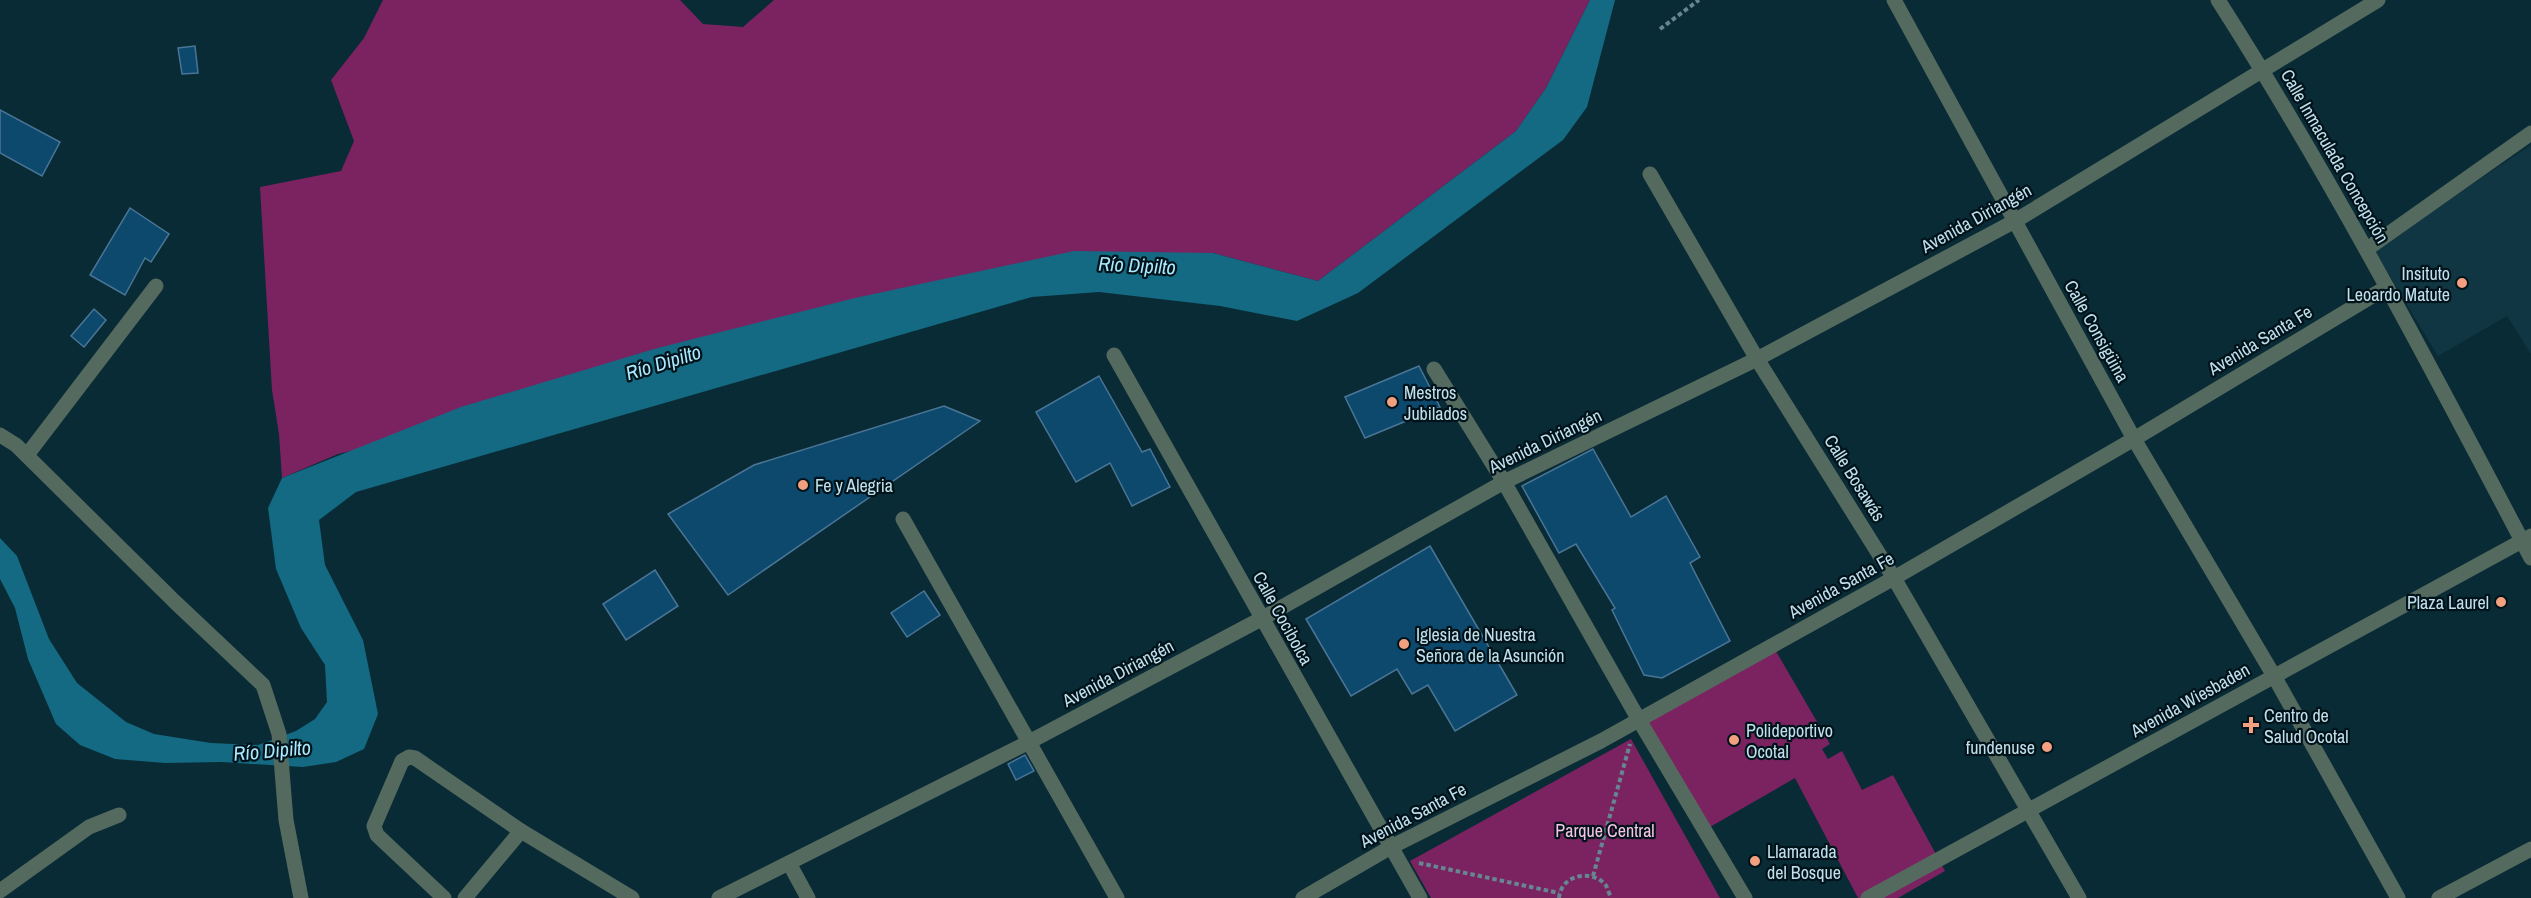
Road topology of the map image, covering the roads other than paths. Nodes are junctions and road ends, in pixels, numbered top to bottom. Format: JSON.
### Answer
{"nodes":[{"id":1,"x":1894,"y":0,"type":"edge"},
{"id":2,"x":2218,"y":0,"type":"edge"},
{"id":3,"x":2378,"y":0,"type":"edge"},
{"id":4,"x":2263,"y":70,"type":"junction"},
{"id":5,"x":2531,"y":133,"type":"edge"},
{"id":6,"x":1650,"y":174,"type":"dead end"},
{"id":7,"x":2015,"y":221,"type":"junction"},
{"id":8,"x":2367,"y":249,"type":"junction"},
{"id":9,"x":156,"y":286,"type":"dead end"},
{"id":10,"x":2387,"y":287,"type":"junction"},
{"id":11,"x":1114,"y":355,"type":"dead end"},
{"id":12,"x":1757,"y":358,"type":"junction"},
{"id":13,"x":1434,"y":369,"type":"dead end"},
{"id":14,"x":0,"y":435,"type":"edge"},
{"id":15,"x":2134,"y":439,"type":"junction"},
{"id":16,"x":27,"y":455,"type":"junction"},
{"id":17,"x":1504,"y":482,"type":"junction"},
{"id":18,"x":903,"y":519,"type":"dead end"},
{"id":19,"x":2526,"y":539,"type":"edge"},
{"id":20,"x":2531,"y":558,"type":"edge"},
{"id":21,"x":1894,"y":578,"type":"junction"},
{"id":22,"x":1261,"y":619,"type":"junction"},
{"id":23,"x":2274,"y":676,"type":"junction"},
{"id":24,"x":1639,"y":720,"type":"junction"},
{"id":25,"x":1030,"y":741,"type":"junction"},
{"id":26,"x":2029,"y":812,"type":"junction"},
{"id":27,"x":119,"y":815,"type":"dead end"},
{"id":28,"x":521,"y":831,"type":"junction"},
{"id":29,"x":1391,"y":847,"type":"junction"},
{"id":30,"x":2531,"y":849,"type":"edge"},
{"id":31,"x":789,"y":863,"type":"junction"},
{"id":32,"x":0,"y":891,"type":"edge"},
{"id":33,"x":301,"y":898,"type":"edge"},
{"id":34,"x":444,"y":898,"type":"edge"},
{"id":35,"x":465,"y":898,"type":"edge"},
{"id":36,"x":632,"y":898,"type":"edge"},
{"id":37,"x":719,"y":898,"type":"edge"},
{"id":38,"x":808,"y":898,"type":"edge"},
{"id":39,"x":1117,"y":898,"type":"edge"},
{"id":40,"x":1303,"y":898,"type":"edge"},
{"id":41,"x":1420,"y":898,"type":"edge"},
{"id":42,"x":1745,"y":898,"type":"edge"},
{"id":43,"x":1868,"y":898,"type":"edge"},
{"id":44,"x":2079,"y":898,"type":"edge"},
{"id":45,"x":2398,"y":898,"type":"edge"},
{"id":46,"x":2439,"y":898,"type":"edge"}],
"edges":[{"from":1,"to":7,"type":"street","name":"Calle Consigüina"},
{"from":2,"to":4,"type":"street","name":"Calle Inmaculada Concepción"},
{"from":3,"to":4,"type":"street","name":"Avenida Diriangén"},
{"from":4,"to":7,"type":"street","name":"Avenida Diriangén"},
{"from":4,"to":8,"type":"street","name":"Calle Inmaculada Concepción"},
{"from":5,"to":8,"type":"street"},
{"from":6,"to":12,"type":"street","name":"Calle Bosawás"},
{"from":7,"to":12,"type":"street","name":"Avenida Diriangén"},
{"from":7,"to":15,"type":"street","name":"Calle Consigüina"},
{"from":8,"to":10,"type":"street","name":"Calle Inmaculada Concepción"},
{"from":9,"to":16,"type":"street"},
{"from":10,"to":15,"type":"street","name":"Avenida Santa Fe"},
{"from":10,"to":19,"type":"street","name":"Calle Inmaculada Concepción"},
{"from":11,"to":22,"type":"street","name":"Calle Cocibolca"},
{"from":12,"to":17,"type":"street","name":"Avenida Diriangén"},
{"from":12,"to":21,"type":"street","name":"Calle Bosawás"},
{"from":13,"to":17,"type":"street"},
{"from":14,"to":16,"type":"street"},
{"from":15,"to":21,"type":"street","name":"Avenida Santa Fe"},
{"from":15,"to":23,"type":"street","name":"Calle Consigüina"},
{"from":16,"to":33,"type":"street"},
{"from":17,"to":22,"type":"street","name":"Avenida Diriangén"},
{"from":17,"to":24,"type":"street"},
{"from":18,"to":25,"type":"street"},
{"from":19,"to":20,"type":"street","name":"Calle Inmaculada Concepción"},
{"from":19,"to":23,"type":"street","name":"Avenida Wiesbaden"},
{"from":21,"to":24,"type":"street","name":"Avenida Santa Fe"},
{"from":21,"to":26,"type":"street","name":"Calle Bosawás"},
{"from":22,"to":25,"type":"street","name":"Avenida Diriangén"},
{"from":22,"to":29,"type":"street","name":"Calle Cocibolca"},
{"from":23,"to":26,"type":"street","name":"Avenida Wiesbaden"},
{"from":23,"to":45,"type":"street","name":"Calle Consigüina"},
{"from":24,"to":29,"type":"street","name":"Avenida Santa Fe"},
{"from":24,"to":42,"type":"street"},
{"from":25,"to":31,"type":"street","name":"Avenida Diriangén"},
{"from":25,"to":39,"type":"street"},
{"from":26,"to":43,"type":"street","name":"Avenida Wiesbaden"},
{"from":26,"to":44,"type":"street","name":"Calle Bosawás"},
{"from":27,"to":32,"type":"street"},
{"from":28,"to":34,"type":"street"},
{"from":28,"to":35,"type":"street"},
{"from":28,"to":36,"type":"street"},
{"from":29,"to":40,"type":"street","name":"Avenida Santa Fe"},
{"from":29,"to":41,"type":"street","name":"Calle Cocibolca"},
{"from":30,"to":46,"type":"street"},
{"from":31,"to":37,"type":"street","name":"Avenida Diriangén"},
{"from":31,"to":38,"type":"street"}]}
